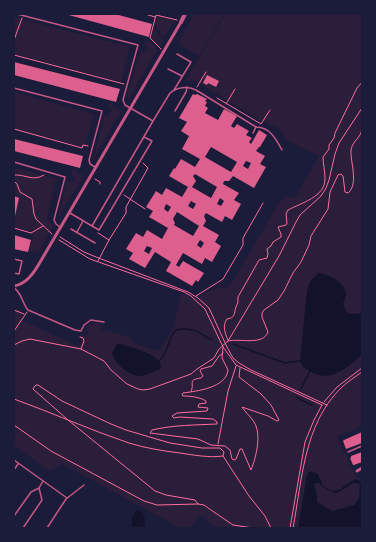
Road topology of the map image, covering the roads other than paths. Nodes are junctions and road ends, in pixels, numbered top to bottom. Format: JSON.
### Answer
{"nodes":[{"id":1,"x":16,"y":14,"type":"edge"},
{"id":2,"x":185,"y":14,"type":"edge"},
{"id":3,"x":181,"y":22,"type":"joint"},
{"id":4,"x":177,"y":54,"type":"dead end"},
{"id":5,"x":168,"y":69,"type":"dead end"},
{"id":6,"x":182,"y":76,"type":"junction"},
{"id":7,"x":187,"y":87,"type":"junction"},
{"id":8,"x":14,"y":88,"type":"edge"},
{"id":9,"x":174,"y":90,"type":"junction"},
{"id":10,"x":131,"y":108,"type":"junction"},
{"id":11,"x":175,"y":111,"type":"dead end"},
{"id":12,"x":153,"y":121,"type":"junction"},
{"id":13,"x":256,"y":127,"type":"junction"},
{"id":14,"x":253,"y":133,"type":"dead end"},
{"id":15,"x":144,"y":137,"type":"junction"},
{"id":16,"x":282,"y":150,"type":"dead end"},
{"id":17,"x":14,"y":162,"type":"edge"},
{"id":18,"x":96,"y":168,"type":"junction"},
{"id":19,"x":70,"y":213,"type":"junction"},
{"id":20,"x":83,"y":221,"type":"junction"},
{"id":21,"x":92,"y":226,"type":"junction"},
{"id":22,"x":61,"y":228,"type":"junction"},
{"id":23,"x":71,"y":229,"type":"dead end"},
{"id":24,"x":77,"y":232,"type":"junction"},
{"id":25,"x":95,"y":243,"type":"dead end"},
{"id":26,"x":14,"y":259,"type":"edge"},
{"id":27,"x":14,"y":273,"type":"edge"},
{"id":28,"x":14,"y":287,"type":"edge"},
{"id":29,"x":104,"y":322,"type":"dead end"},
{"id":30,"x":362,"y":446,"type":"edge"},
{"id":31,"x":348,"y":452,"type":"dead end"},
{"id":32,"x":14,"y":460,"type":"edge"},
{"id":33,"x":18,"y":464,"type":"junction"},
{"id":34,"x":362,"y":468,"type":"edge"},
{"id":35,"x":14,"y":470,"type":"edge"},
{"id":36,"x":357,"y":470,"type":"dead end"},
{"id":37,"x":43,"y":481,"type":"junction"},
{"id":38,"x":84,"y":485,"type":"dead end"},
{"id":39,"x":39,"y":488,"type":"junction"},
{"id":40,"x":67,"y":498,"type":"junction"},
{"id":41,"x":14,"y":516,"type":"edge"},
{"id":42,"x":22,"y":528,"type":"edge"},
{"id":43,"x":47,"y":528,"type":"edge"}],
"edges":[{"from":1,"to":10,"type":"lane"},
{"from":2,"to":3,"type":"street"},
{"from":3,"to":10,"type":"street"},
{"from":4,"to":6,"type":"lane"},
{"from":5,"to":6,"type":"lane"},
{"from":6,"to":9,"type":"lane"},
{"from":7,"to":9,"type":"lane"},
{"from":7,"to":11,"type":"lane"},
{"from":7,"to":13,"type":"lane"},
{"from":8,"to":18,"type":"lane"},
{"from":9,"to":12,"type":"lane"},
{"from":10,"to":12,"type":"lane"},
{"from":10,"to":18,"type":"street"},
{"from":12,"to":15,"type":"lane"},
{"from":13,"to":14,"type":"lane"},
{"from":13,"to":16,"type":"lane"},
{"from":15,"to":21,"type":"lane"},
{"from":15,"to":21,"type":"lane"},
{"from":17,"to":22,"type":"lane"},
{"from":18,"to":19,"type":"street"},
{"from":19,"to":20,"type":"lane"},
{"from":19,"to":22,"type":"street"},
{"from":20,"to":21,"type":"lane"},
{"from":20,"to":24,"type":"lane"},
{"from":22,"to":28,"type":"street"},
{"from":23,"to":24,"type":"lane"},
{"from":24,"to":25,"type":"lane"},
{"from":26,"to":27,"type":"lane"},
{"from":28,"to":29,"type":"lane"},
{"from":30,"to":31,"type":"lane"},
{"from":32,"to":33,"type":"lane"},
{"from":33,"to":35,"type":"lane"},
{"from":33,"to":37,"type":"lane"},
{"from":34,"to":36,"type":"street"},
{"from":37,"to":39,"type":"lane"},
{"from":37,"to":40,"type":"lane"},
{"from":38,"to":40,"type":"lane"},
{"from":39,"to":41,"type":"lane"},
{"from":39,"to":42,"type":"lane"},
{"from":40,"to":43,"type":"lane"}]}
